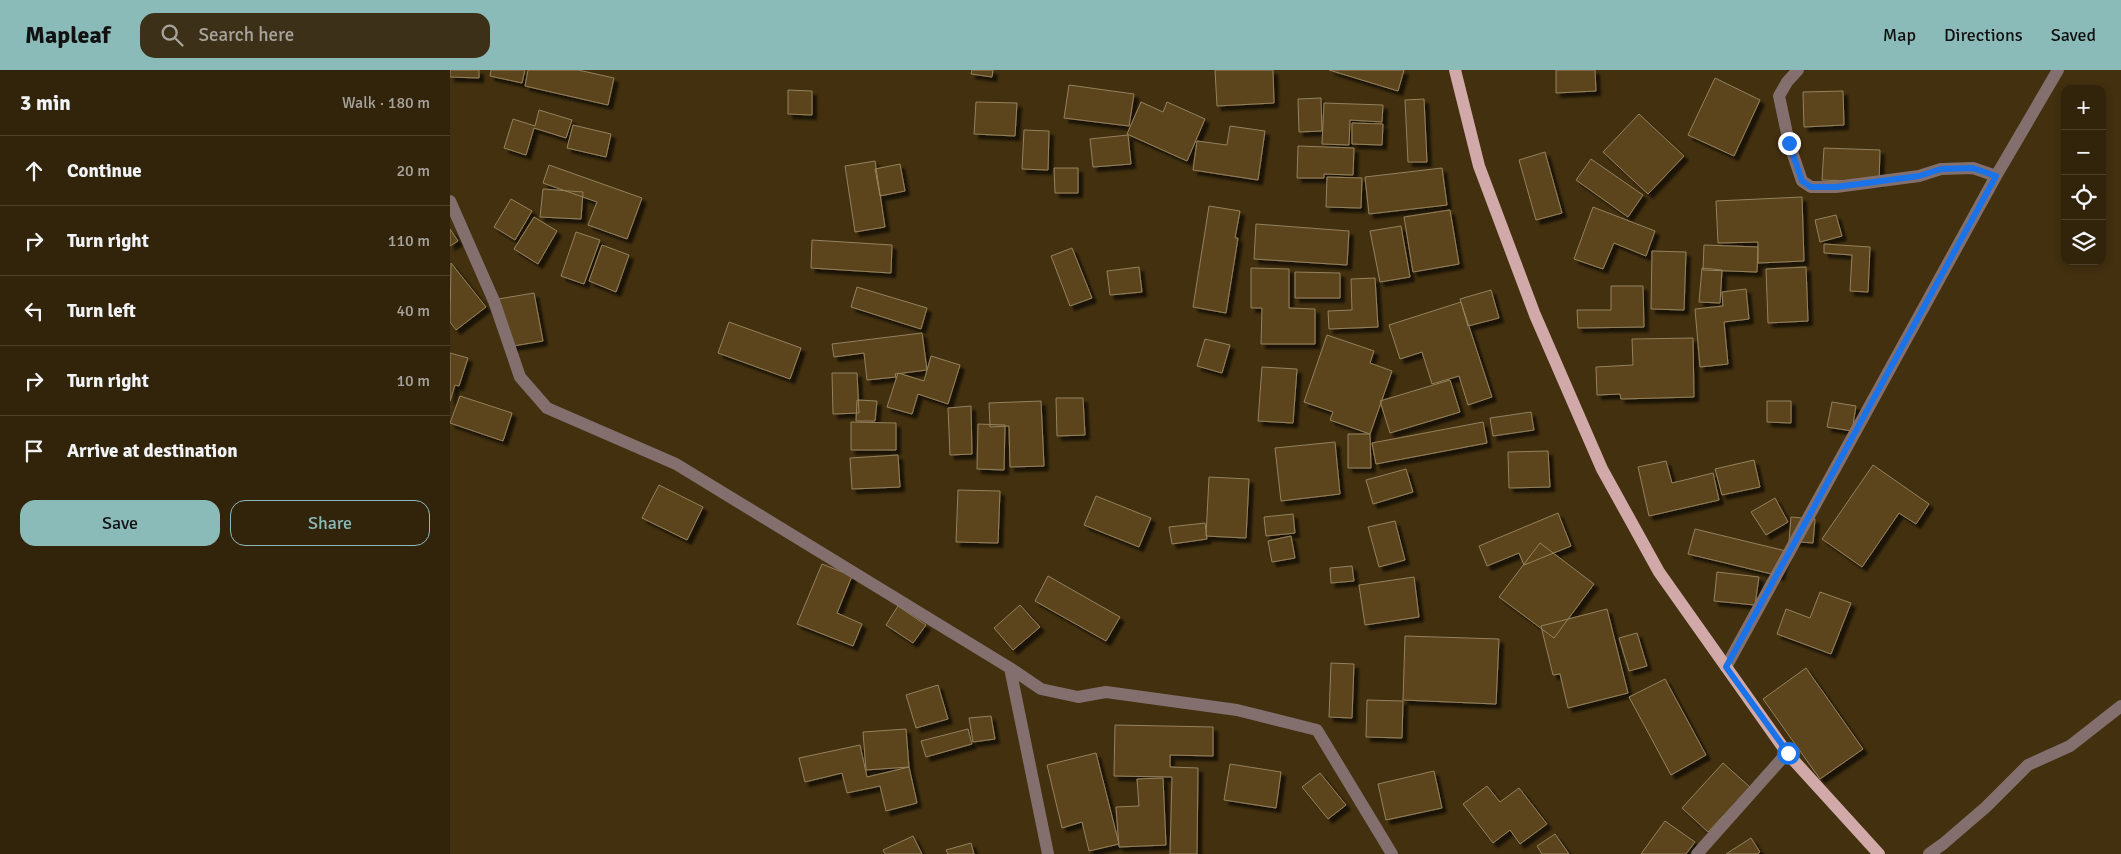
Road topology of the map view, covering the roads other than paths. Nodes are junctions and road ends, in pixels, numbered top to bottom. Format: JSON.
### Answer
{"nodes":[{"id":1,"x":1455,"y":70,"type":"edge"},
{"id":2,"x":1798,"y":70,"type":"edge"},
{"id":3,"x":2058,"y":70,"type":"edge"},
{"id":4,"x":1996,"y":176,"type":"junction"},
{"id":5,"x":450,"y":201,"type":"edge"},
{"id":6,"x":1726,"y":667,"type":"junction"},
{"id":7,"x":1010,"y":668,"type":"junction"},
{"id":8,"x":2121,"y":706,"type":"edge"},
{"id":9,"x":1788,"y":753,"type":"junction"},
{"id":10,"x":1048,"y":854,"type":"edge"},
{"id":11,"x":1392,"y":854,"type":"edge"},
{"id":12,"x":1697,"y":854,"type":"edge"},
{"id":13,"x":1879,"y":854,"type":"edge"},
{"id":14,"x":1929,"y":854,"type":"edge"}],
"edges":[{"from":1,"to":6,"type":"main road"},
{"from":2,"to":4,"type":"street"},
{"from":3,"to":4,"type":"street"},
{"from":4,"to":6,"type":"street"},
{"from":5,"to":7,"type":"street"},
{"from":6,"to":9,"type":"main road"},
{"from":7,"to":10,"type":"street"},
{"from":7,"to":11,"type":"street"},
{"from":8,"to":14,"type":"street"},
{"from":9,"to":12,"type":"street"},
{"from":9,"to":13,"type":"main road"}]}
